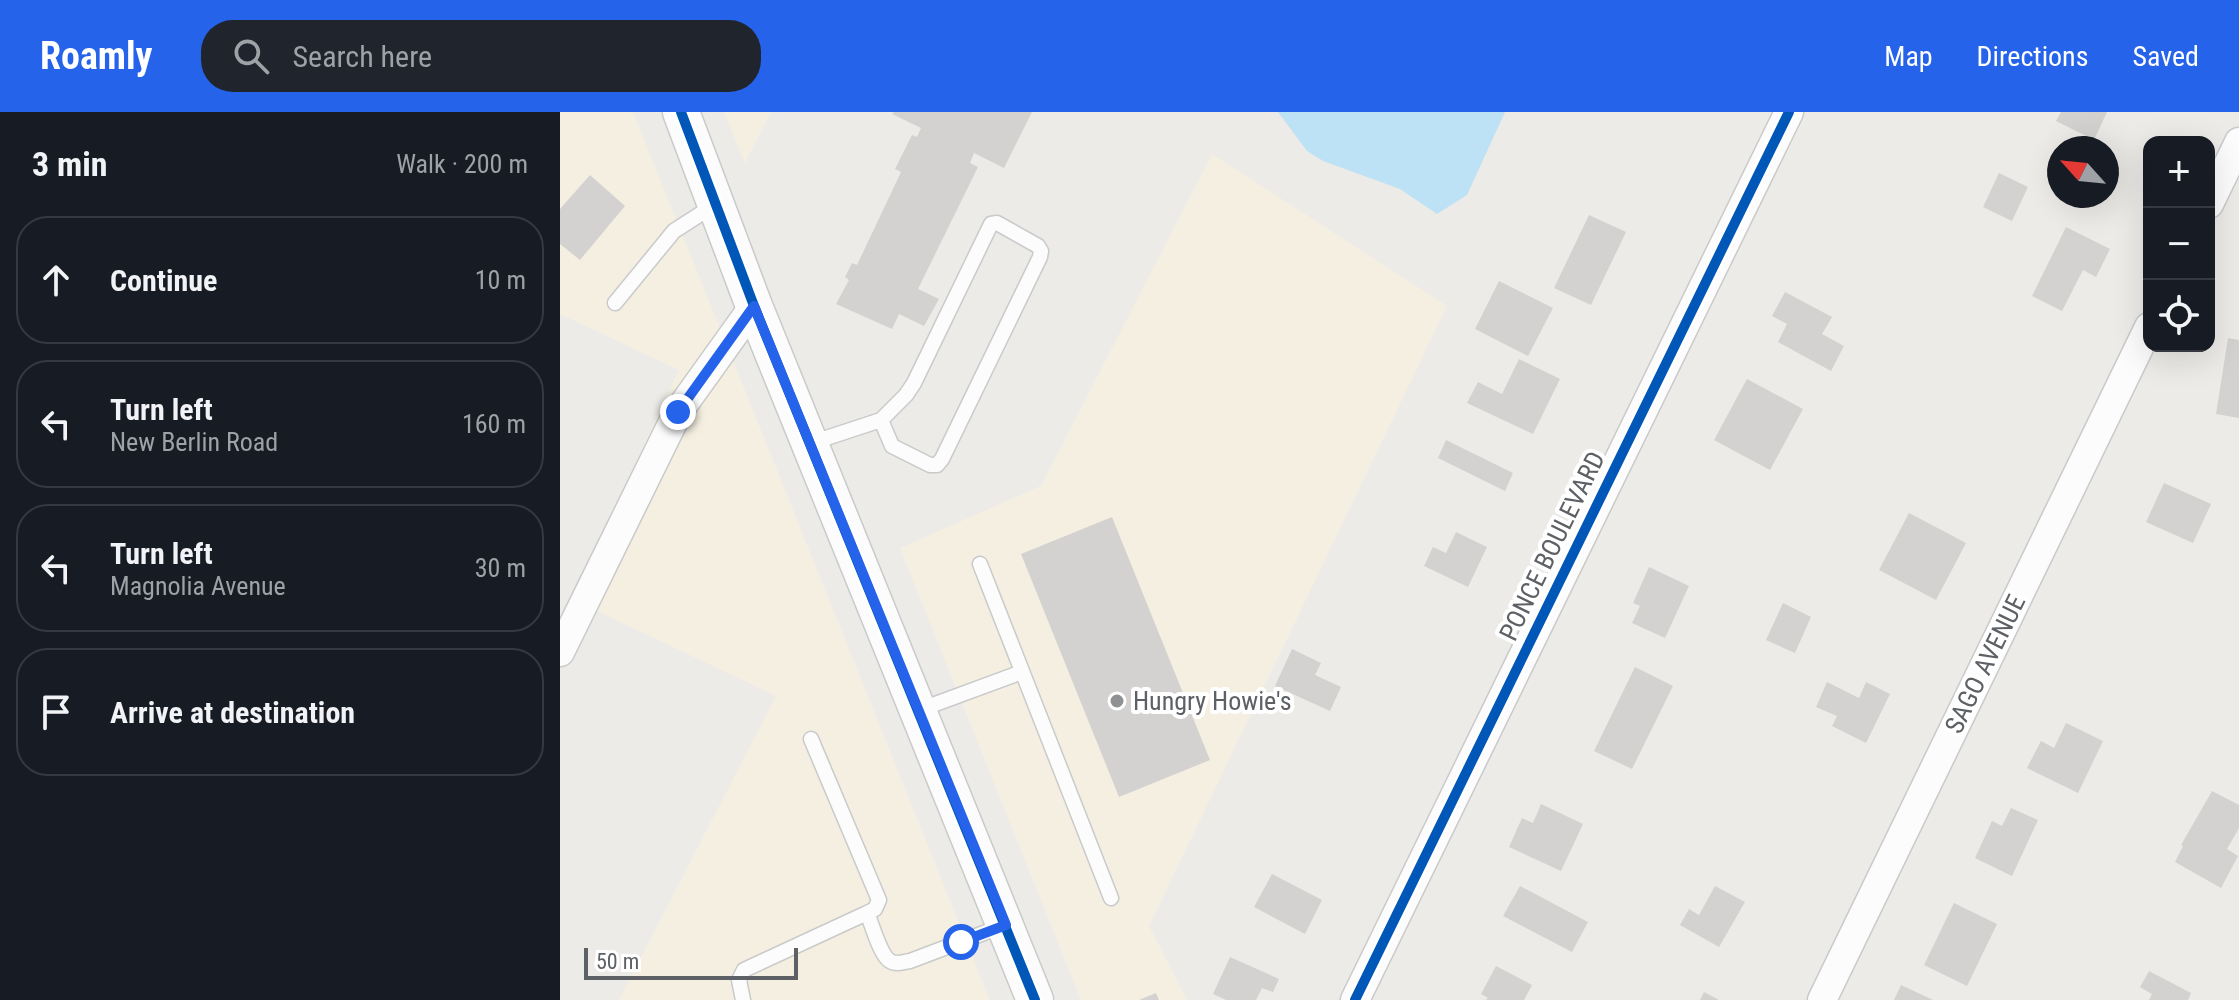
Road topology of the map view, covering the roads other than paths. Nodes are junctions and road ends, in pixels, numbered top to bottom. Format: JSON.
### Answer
{"nodes":[{"id":1,"x":681,"y":112,"type":"edge"},
{"id":2,"x":1789,"y":112,"type":"edge"},
{"id":3,"x":2239,"y":142,"type":"edge"},
{"id":4,"x":2215,"y":192,"type":"edge"},
{"id":5,"x":716,"y":204,"type":"junction"},
{"id":6,"x":615,"y":303,"type":"dead end"},
{"id":7,"x":754,"y":306,"type":"junction"},
{"id":8,"x":2143,"y":339,"type":"edge"},
{"id":9,"x":881,"y":420,"type":"junction"},
{"id":10,"x":811,"y":443,"type":"junction"},
{"id":11,"x":980,"y":564,"type":"dead end"},
{"id":12,"x":560,"y":652,"type":"edge"},
{"id":13,"x":1022,"y":672,"type":"junction"},
{"id":14,"x":919,"y":711,"type":"junction"},
{"id":15,"x":811,"y":739,"type":"dead end"},
{"id":16,"x":1111,"y":898,"type":"dead end"},
{"id":17,"x":867,"y":913,"type":"junction"},
{"id":18,"x":1006,"y":925,"type":"junction"},
{"id":19,"x":743,"y":1000,"type":"edge"},
{"id":20,"x":1035,"y":1000,"type":"edge"},
{"id":21,"x":1355,"y":1000,"type":"edge"},
{"id":22,"x":1822,"y":1000,"type":"edge"}],
"edges":[{"from":1,"to":5,"type":"street"},
{"from":2,"to":21,"type":"street","name":"PONCE BOULEVARD"},
{"from":3,"to":4,"type":"street"},
{"from":5,"to":6,"type":"lane"},
{"from":5,"to":7,"type":"street"},
{"from":7,"to":10,"type":"street"},
{"from":7,"to":12,"type":"street"},
{"from":8,"to":22,"type":"street","name":"SAGO AVENUE"},
{"from":9,"to":9,"type":"lane"},
{"from":9,"to":10,"type":"lane"},
{"from":10,"to":14,"type":"street"},
{"from":11,"to":13,"type":"lane"},
{"from":13,"to":14,"type":"lane"},
{"from":13,"to":16,"type":"lane"},
{"from":14,"to":18,"type":"street"},
{"from":15,"to":17,"type":"lane"},
{"from":17,"to":18,"type":"lane"},
{"from":17,"to":19,"type":"lane"},
{"from":18,"to":20,"type":"street"}]}
